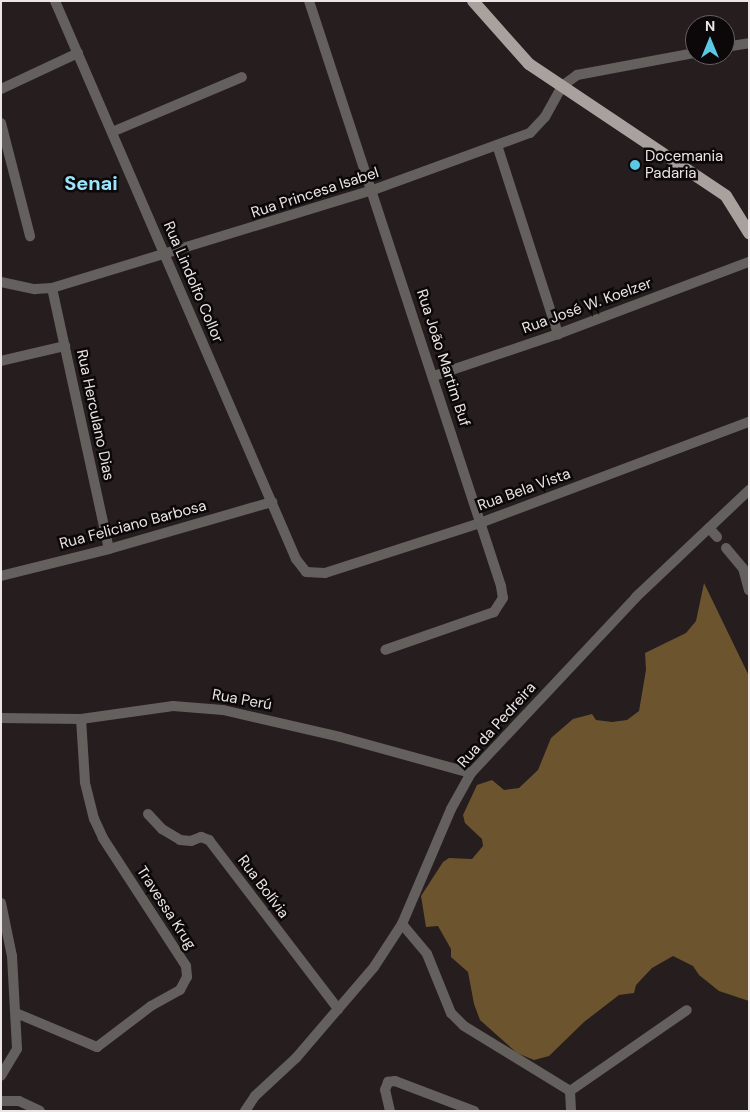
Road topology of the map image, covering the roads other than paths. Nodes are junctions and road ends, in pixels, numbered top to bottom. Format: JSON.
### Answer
{"nodes":[{"id":1,"x":55,"y":1,"type":"edge"},
{"id":2,"x":309,"y":1,"type":"edge"},
{"id":3,"x":473,"y":1,"type":"edge"},
{"id":4,"x":749,"y":43,"type":"edge"},
{"id":5,"x":735,"y":45,"type":"edge"},
{"id":6,"x":78,"y":52,"type":"junction"},
{"id":7,"x":685,"y":55,"type":"edge"},
{"id":8,"x":242,"y":77,"type":"dead end"},
{"id":9,"x":562,"y":86,"type":"junction"},
{"id":10,"x":1,"y":89,"type":"edge"},
{"id":11,"x":1,"y":123,"type":"edge"},
{"id":12,"x":112,"y":132,"type":"junction"},
{"id":13,"x":497,"y":145,"type":"junction"},
{"id":14,"x":373,"y":190,"type":"junction"},
{"id":15,"x":749,"y":233,"type":"edge"},
{"id":16,"x":30,"y":236,"type":"dead end"},
{"id":17,"x":165,"y":256,"type":"junction"},
{"id":18,"x":749,"y":262,"type":"edge"},
{"id":19,"x":1,"y":282,"type":"edge"},
{"id":20,"x":52,"y":288,"type":"junction"},
{"id":21,"x":558,"y":334,"type":"junction"},
{"id":22,"x":65,"y":346,"type":"junction"},
{"id":23,"x":1,"y":361,"type":"edge"},
{"id":24,"x":434,"y":376,"type":"junction"},
{"id":25,"x":749,"y":422,"type":"edge"},
{"id":26,"x":749,"y":490,"type":"edge"},
{"id":27,"x":272,"y":502,"type":"junction"},
{"id":28,"x":480,"y":523,"type":"junction"},
{"id":29,"x":709,"y":528,"type":"junction"},
{"id":30,"x":717,"y":537,"type":"dead end"},
{"id":31,"x":726,"y":548,"type":"dead end"},
{"id":32,"x":108,"y":549,"type":"junction"},
{"id":33,"x":306,"y":572,"type":"joint"},
{"id":34,"x":1,"y":576,"type":"edge"},
{"id":35,"x":749,"y":590,"type":"edge"},
{"id":36,"x":385,"y":650,"type":"dead end"},
{"id":37,"x":1,"y":718,"type":"edge"},
{"id":38,"x":81,"y":719,"type":"junction"},
{"id":39,"x":471,"y":774,"type":"junction"},
{"id":40,"x":148,"y":814,"type":"dead end"},
{"id":41,"x":1,"y":903,"type":"edge"},
{"id":42,"x":402,"y":924,"type":"junction"},
{"id":43,"x":338,"y":1009,"type":"junction"},
{"id":44,"x":686,"y":1010,"type":"dead end"},
{"id":45,"x":16,"y":1013,"type":"junction"},
{"id":46,"x":1,"y":1076,"type":"edge"},
{"id":47,"x":570,"y":1091,"type":"junction"},
{"id":48,"x":1,"y":1101,"type":"edge"},
{"id":49,"x":40,"y":1111,"type":"edge"},
{"id":50,"x":245,"y":1111,"type":"edge"},
{"id":51,"x":390,"y":1111,"type":"edge"},
{"id":52,"x":474,"y":1111,"type":"edge"},
{"id":53,"x":571,"y":1111,"type":"edge"}],
"edges":[{"from":1,"to":6,"type":"street","name":"Rua Lindolfo Collor"},
{"from":2,"to":14,"type":"street","name":"Rua João Martim Buf"},
{"from":3,"to":9,"type":"main road"},
{"from":4,"to":5,"type":"street"},
{"from":6,"to":10,"type":"street"},
{"from":6,"to":12,"type":"street","name":"Rua Lindolfo Collor"},
{"from":7,"to":9,"type":"street"},
{"from":8,"to":12,"type":"street"},
{"from":9,"to":13,"type":"street","name":"Rua Princesa Isabel"},
{"from":9,"to":15,"type":"main road"},
{"from":11,"to":16,"type":"street"},
{"from":12,"to":17,"type":"street","name":"Rua Lindolfo Collor"},
{"from":13,"to":14,"type":"street","name":"Rua Princesa Isabel"},
{"from":13,"to":21,"type":"street"},
{"from":14,"to":17,"type":"street","name":"Rua Princesa Isabel"},
{"from":14,"to":24,"type":"street","name":"Rua João Martim Buf"},
{"from":17,"to":20,"type":"street","name":"Rua Princesa Isabel"},
{"from":17,"to":27,"type":"street","name":"Rua Lindolfo Collor"},
{"from":18,"to":21,"type":"street","name":"Rua José W. Koelzer"},
{"from":19,"to":20,"type":"street","name":"Rua Princesa Isabel"},
{"from":20,"to":22,"type":"street","name":"Rua Herculano Dias"},
{"from":21,"to":24,"type":"street","name":"Rua José W. Koelzer"},
{"from":22,"to":23,"type":"street"},
{"from":22,"to":32,"type":"street","name":"Rua Herculano Dias"},
{"from":24,"to":28,"type":"street","name":"Rua João Martim Buf"},
{"from":25,"to":28,"type":"street","name":"Rua Bela Vista"},
{"from":26,"to":29,"type":"street","name":"Rua da Pedreira"},
{"from":27,"to":32,"type":"street","name":"Rua Feliciano Barbosa"},
{"from":27,"to":33,"type":"street","name":"Rua Lindolfo Collor"},
{"from":28,"to":33,"type":"street","name":"Rua Bela Vista"},
{"from":28,"to":36,"type":"street","name":"Rua João Martim Buf"},
{"from":29,"to":30,"type":"street"},
{"from":29,"to":39,"type":"street","name":"Rua da Pedreira"},
{"from":31,"to":35,"type":"street"},
{"from":32,"to":34,"type":"street","name":"Rua Feliciano Barbosa"},
{"from":37,"to":38,"type":"street","name":"Rua Perú"},
{"from":38,"to":39,"type":"street","name":"Rua Perú"},
{"from":38,"to":45,"type":"street","name":"Travessa Krug"},
{"from":39,"to":42,"type":"street","name":"Rua da Pedreira"},
{"from":40,"to":43,"type":"street","name":"Rua Bolívia"},
{"from":41,"to":45,"type":"street"},
{"from":42,"to":43,"type":"street","name":"Rua da Pedreira"},
{"from":42,"to":47,"type":"street"},
{"from":43,"to":50,"type":"street","name":"Rua da Pedreira"},
{"from":44,"to":47,"type":"street"},
{"from":45,"to":46,"type":"street"},
{"from":47,"to":53,"type":"street"},
{"from":48,"to":49,"type":"street"},
{"from":51,"to":52,"type":"street"}]}
